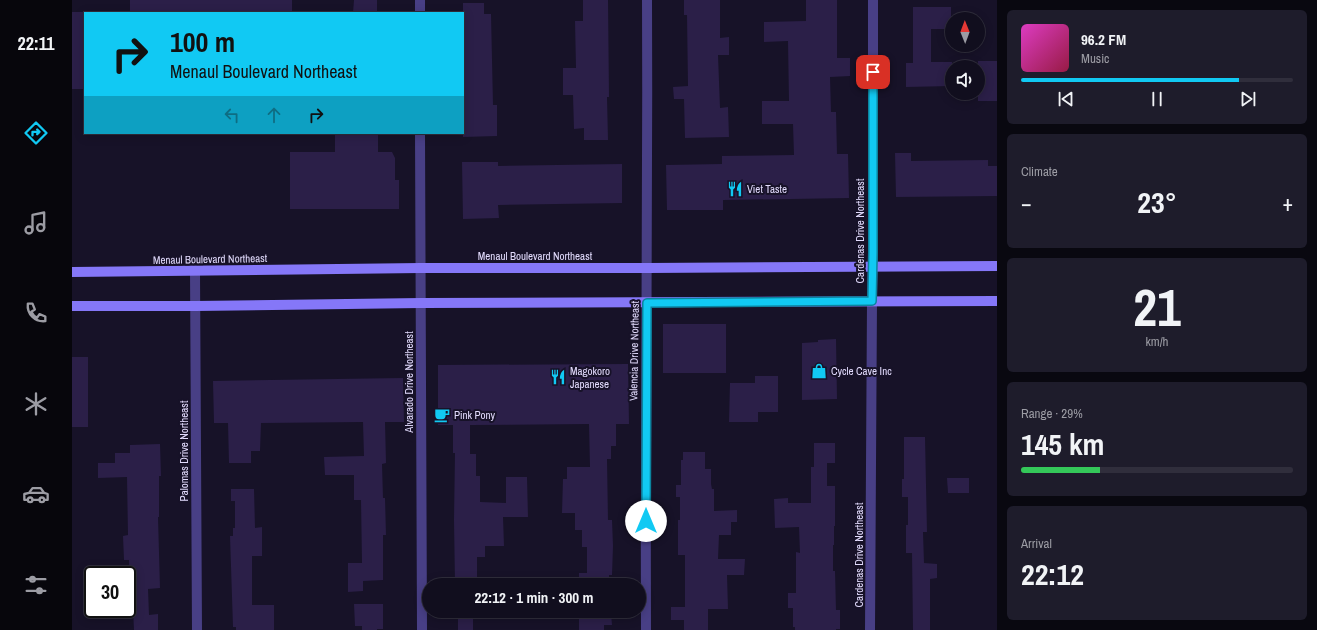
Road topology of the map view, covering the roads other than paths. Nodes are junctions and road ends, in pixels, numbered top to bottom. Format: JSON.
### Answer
{"nodes":[{"id":1,"x":420,"y":0,"type":"edge"},
{"id":2,"x":647,"y":0,"type":"edge"},
{"id":3,"x":873,"y":0,"type":"edge"},
{"id":4,"x":420,"y":12,"type":"edge"},
{"id":5,"x":420,"y":134,"type":"edge"},
{"id":6,"x":873,"y":266,"type":"junction"},
{"id":7,"x":997,"y":266,"type":"edge"},
{"id":8,"x":421,"y":268,"type":"junction"},
{"id":9,"x":648,"y":268,"type":"junction"},
{"id":10,"x":196,"y":271,"type":"junction"},
{"id":11,"x":72,"y":272,"type":"edge"},
{"id":12,"x":872,"y":301,"type":"junction"},
{"id":13,"x":997,"y":301,"type":"edge"},
{"id":14,"x":421,"y":303,"type":"junction"},
{"id":15,"x":647,"y":303,"type":"junction"},
{"id":16,"x":72,"y":306,"type":"edge"},
{"id":17,"x":195,"y":306,"type":"junction"},
{"id":18,"x":197,"y":630,"type":"edge"},
{"id":19,"x":422,"y":630,"type":"edge"},
{"id":20,"x":646,"y":630,"type":"edge"},
{"id":21,"x":870,"y":630,"type":"edge"}],
"edges":[{"from":1,"to":4,"type":"street"},
{"from":2,"to":9,"type":"street","name":"Valencia Drive Northeast"},
{"from":3,"to":6,"type":"street","name":"Cardenas Drive Northeast"},
{"from":5,"to":8,"type":"street","name":"Alvarado Drive Northeast"},
{"from":6,"to":7,"type":"main road","name":"Menaul Boulevard Northeast"},
{"from":6,"to":9,"type":"main road","name":"Menaul Boulevard Northeast"},
{"from":6,"to":12,"type":"street","name":"Cardenas Drive Northeast"},
{"from":8,"to":9,"type":"main road","name":"Menaul Boulevard Northeast"},
{"from":8,"to":10,"type":"main road","name":"Menaul Boulevard Northeast"},
{"from":8,"to":14,"type":"street","name":"Alvarado Drive Northeast"},
{"from":9,"to":15,"type":"street","name":"Valencia Drive Northeast"},
{"from":10,"to":11,"type":"main road","name":"Menaul Boulevard Northeast"},
{"from":10,"to":17,"type":"street","name":"Palomas Drive Northeast"},
{"from":12,"to":13,"type":"main road"},
{"from":12,"to":15,"type":"main road"},
{"from":12,"to":21,"type":"street","name":"Cardenas Drive Northeast"},
{"from":14,"to":15,"type":"main road"},
{"from":14,"to":17,"type":"main road"},
{"from":14,"to":19,"type":"street","name":"Alvarado Drive Northeast"},
{"from":15,"to":20,"type":"street","name":"Valencia Drive Northeast"},
{"from":16,"to":17,"type":"main road"},
{"from":17,"to":18,"type":"street","name":"Palomas Drive Northeast"}]}
